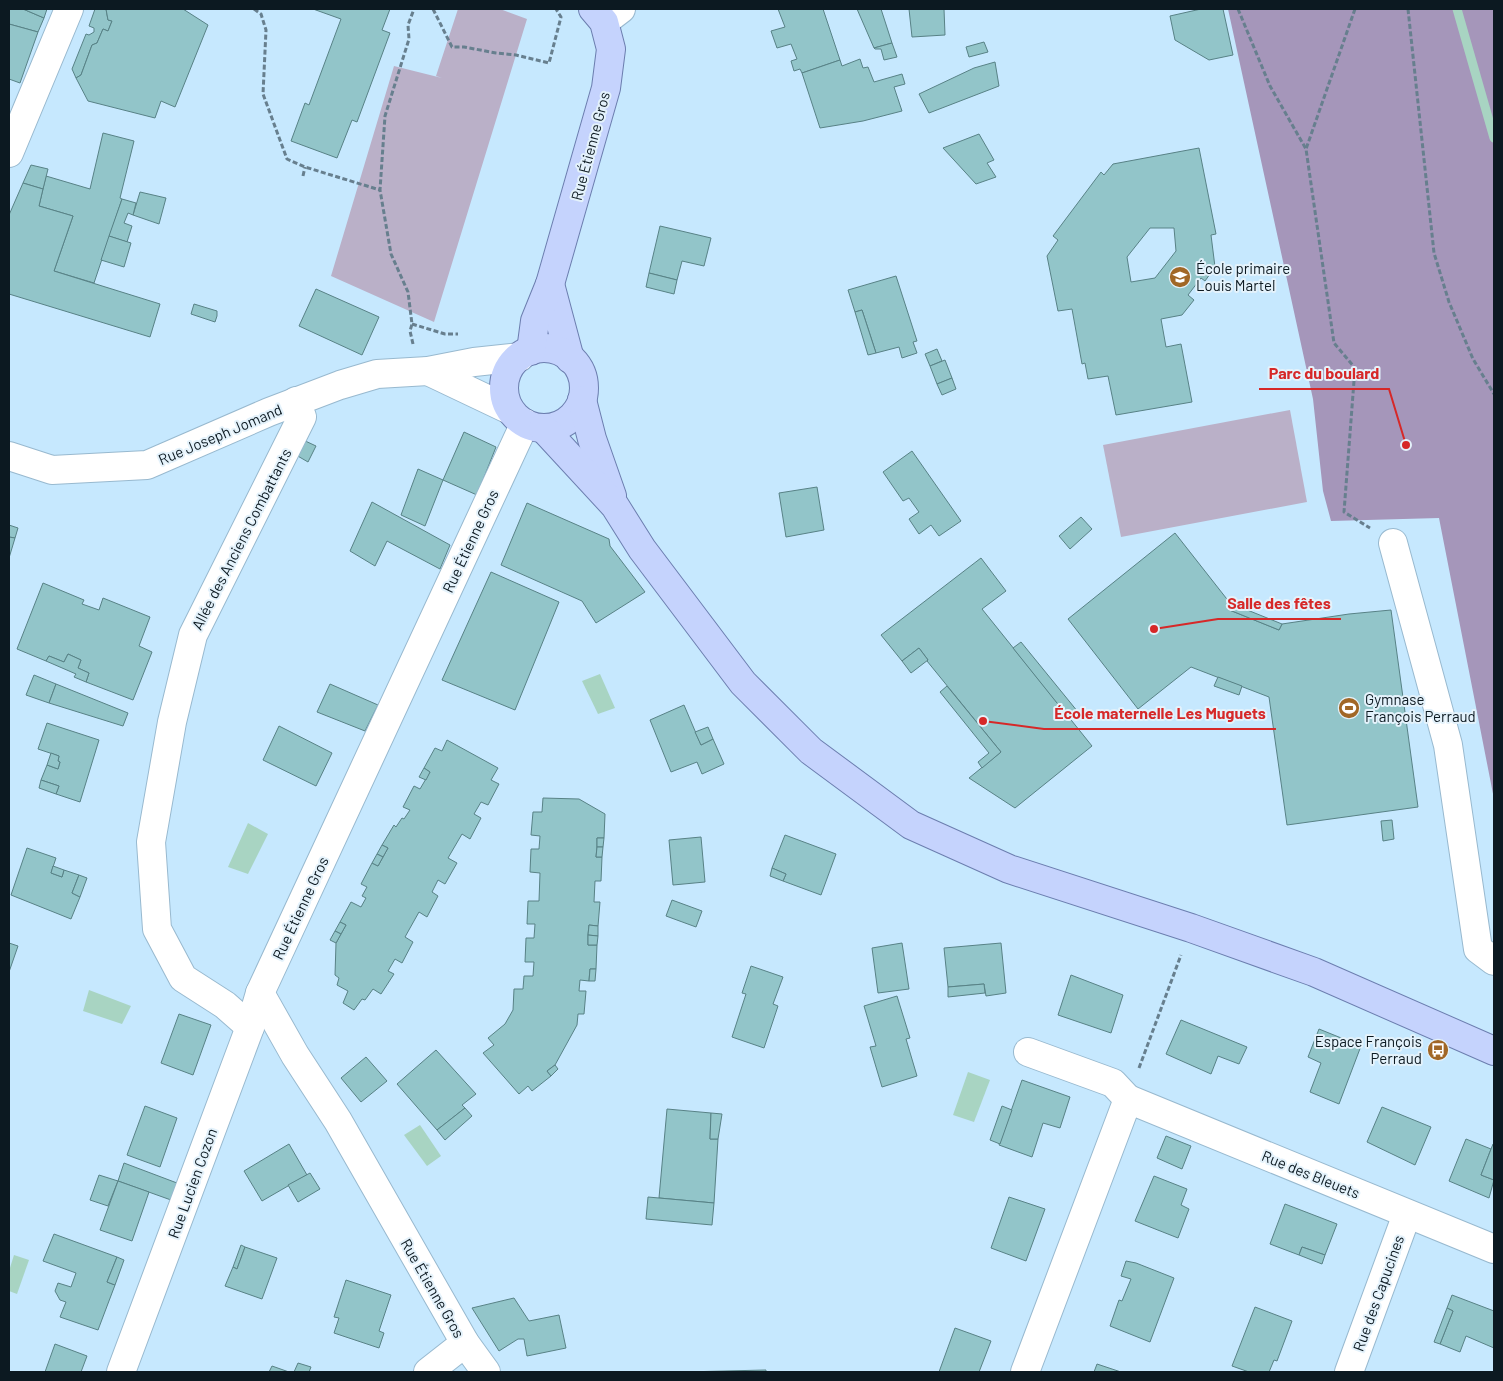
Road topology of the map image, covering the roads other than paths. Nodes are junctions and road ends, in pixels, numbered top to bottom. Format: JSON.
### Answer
{"nodes":[{"id":1,"x":70,"y":9,"type":"edge"},
{"id":2,"x":606,"y":13,"type":"edge"},
{"id":3,"x":9,"y":153,"type":"edge"},
{"id":4,"x":550,"y":284,"type":"junction"},
{"id":5,"x":526,"y":354,"type":"junction"},
{"id":6,"x":570,"y":359,"type":"junction"},
{"id":7,"x":422,"y":372,"type":"junction"},
{"id":8,"x":582,"y":400,"type":"junction"},
{"id":9,"x":296,"y":401,"type":"junction"},
{"id":10,"x":526,"y":420,"type":"junction"},
{"id":11,"x":9,"y":456,"type":"edge"},
{"id":12,"x":616,"y":506,"type":"junction"},
{"id":13,"x":1393,"y":543,"type":"road end"},
{"id":14,"x":1494,"y":961,"type":"edge"},
{"id":15,"x":260,"y":993,"type":"junction"},
{"id":16,"x":250,"y":1027,"type":"junction"},
{"id":17,"x":1494,"y":1051,"type":"edge"},
{"id":18,"x":1028,"y":1052,"type":"dead end"},
{"id":19,"x":1128,"y":1099,"type":"junction"},
{"id":20,"x":1407,"y":1214,"type":"junction"},
{"id":21,"x":1494,"y":1249,"type":"edge"},
{"id":22,"x":464,"y":1343,"type":"junction"},
{"id":23,"x":121,"y":1372,"type":"edge"},
{"id":24,"x":428,"y":1372,"type":"edge"},
{"id":25,"x":486,"y":1372,"type":"edge"},
{"id":26,"x":1025,"y":1372,"type":"edge"},
{"id":27,"x":1349,"y":1372,"type":"edge"}],
"edges":[{"from":1,"to":3,"type":"street"},
{"from":2,"to":4,"type":"main road","name":"Rue Étienne Gros"},
{"from":4,"to":5,"type":"main road","name":"Rue Étienne Gros"},
{"from":4,"to":6,"type":"main road"},
{"from":5,"to":6,"type":"main road"},
{"from":5,"to":7,"type":"street","name":"Rue Joseph Jomand"},
{"from":5,"to":10,"type":"main road"},
{"from":6,"to":8,"type":"main road"},
{"from":7,"to":9,"type":"street","name":"Rue Joseph Jomand"},
{"from":7,"to":10,"type":"street","name":"Rue Joseph Jomand"},
{"from":8,"to":10,"type":"main road"},
{"from":8,"to":12,"type":"main road"},
{"from":9,"to":11,"type":"street","name":"Rue Joseph Jomand"},
{"from":9,"to":16,"type":"street","name":"Allée des Anciens Combattants"},
{"from":10,"to":12,"type":"main road"},
{"from":10,"to":15,"type":"street","name":"Rue Étienne Gros"},
{"from":12,"to":17,"type":"main road"},
{"from":13,"to":14,"type":"street"},
{"from":15,"to":16,"type":"street","name":"Rue Lucien Cozon"},
{"from":15,"to":22,"type":"street","name":"Rue Étienne Gros"},
{"from":16,"to":23,"type":"street","name":"Rue Lucien Cozon"},
{"from":18,"to":19,"type":"street","name":"Rue des Bleuets"},
{"from":19,"to":20,"type":"street","name":"Rue des Bleuets"},
{"from":19,"to":26,"type":"street"},
{"from":20,"to":21,"type":"street","name":"Rue des Bleuets"},
{"from":20,"to":27,"type":"street","name":"Rue des Capucines"},
{"from":22,"to":24,"type":"street"},
{"from":22,"to":25,"type":"street","name":"Rue Étienne Gros"}]}
